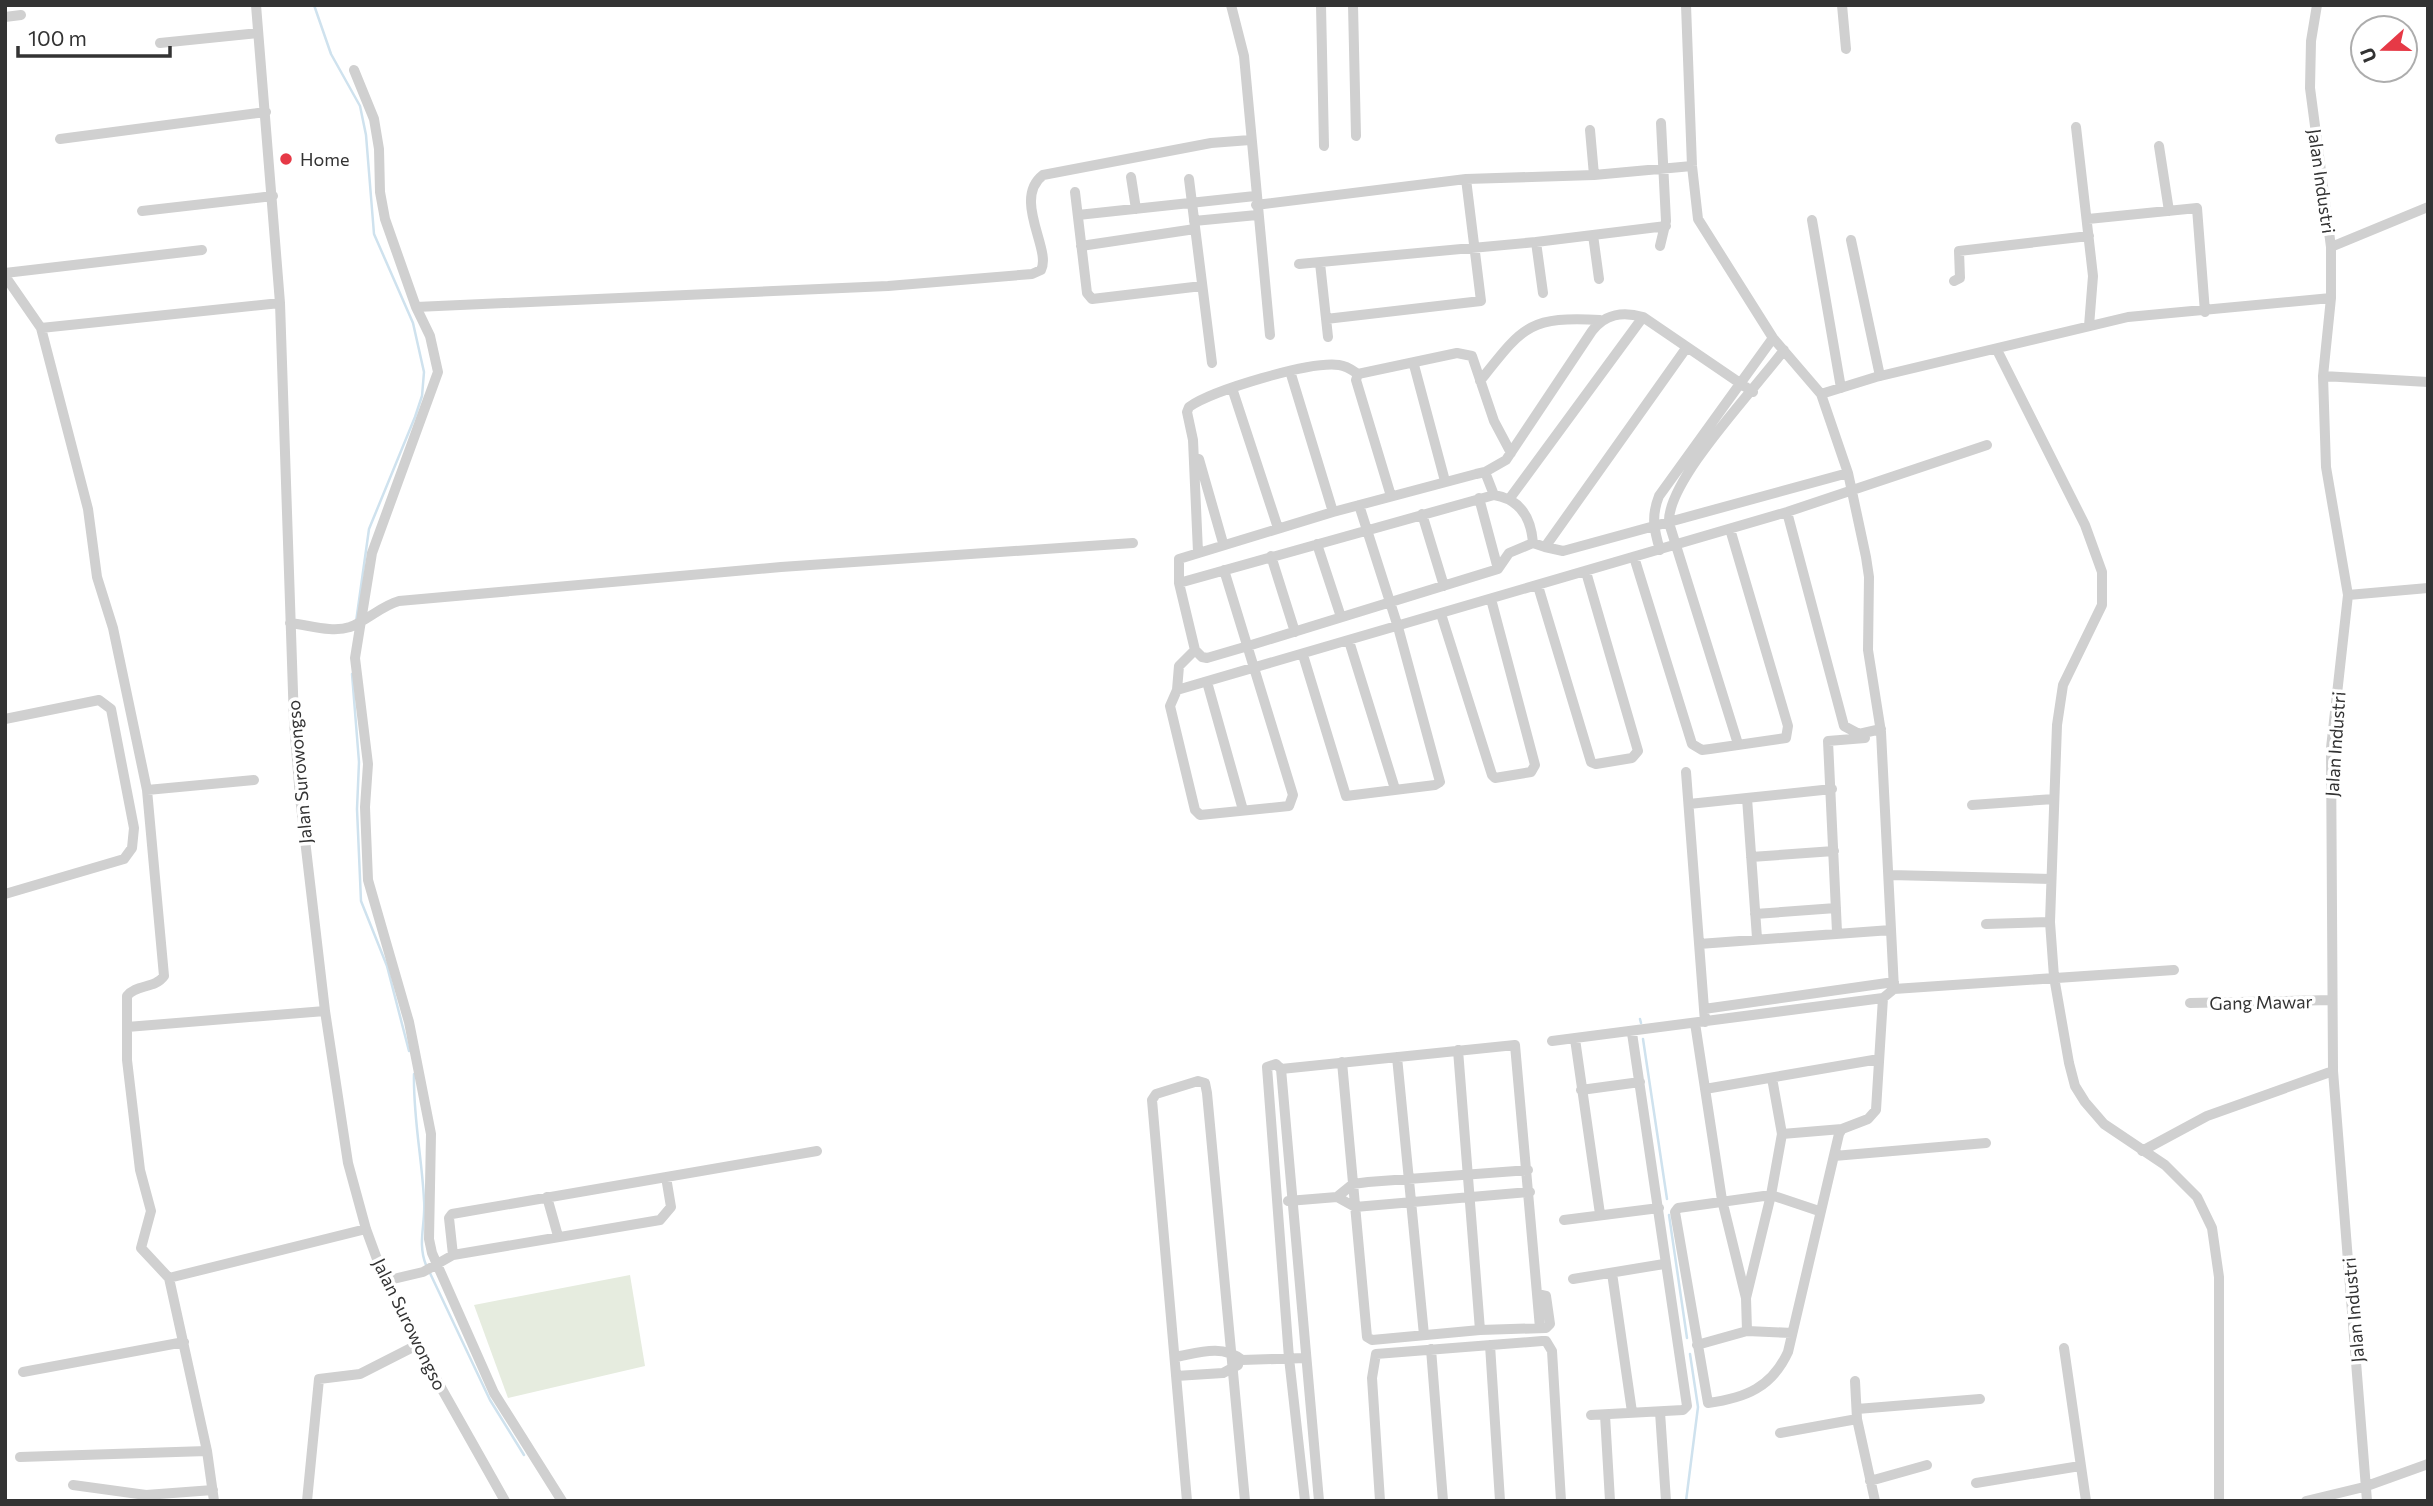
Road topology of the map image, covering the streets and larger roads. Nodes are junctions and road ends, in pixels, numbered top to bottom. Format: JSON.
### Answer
{"nodes":[{"id":1,"x":256,"y":5,"type":"edge"},
{"id":2,"x":1231,"y":5,"type":"edge"},
{"id":3,"x":1321,"y":5,"type":"edge"},
{"id":4,"x":1353,"y":5,"type":"edge"},
{"id":5,"x":1686,"y":5,"type":"edge"},
{"id":6,"x":1842,"y":5,"type":"edge"},
{"id":7,"x":2317,"y":5,"type":"edge"},
{"id":8,"x":21,"y":15,"type":"dead end"},
{"id":9,"x":5,"y":17,"type":"edge"},
{"id":10,"x":258,"y":33,"type":"junction"},
{"id":11,"x":160,"y":43,"type":"dead end"},
{"id":12,"x":1846,"y":49,"type":"dead end"},
{"id":13,"x":354,"y":70,"type":"dead end"},
{"id":14,"x":266,"y":112,"type":"junction"},
{"id":15,"x":1661,"y":123,"type":"dead end"},
{"id":16,"x":2076,"y":127,"type":"dead end"},
{"id":17,"x":1590,"y":130,"type":"dead end"},
{"id":18,"x":1356,"y":136,"type":"dead end"},
{"id":19,"x":61,"y":139,"type":"dead end"},
{"id":20,"x":1250,"y":139,"type":"junction"},
{"id":21,"x":1324,"y":146,"type":"dead end"},
{"id":22,"x":2159,"y":146,"type":"dead end"},
{"id":23,"x":1692,"y":166,"type":"junction"},
{"id":24,"x":1662,"y":171,"type":"junction"},
{"id":25,"x":1594,"y":175,"type":"junction"},
{"id":26,"x":1131,"y":177,"type":"dead end"},
{"id":27,"x":1189,"y":179,"type":"dead end"},
{"id":28,"x":1466,"y":179,"type":"junction"},
{"id":29,"x":1075,"y":192,"type":"dead end"},
{"id":30,"x":273,"y":196,"type":"junction"},
{"id":31,"x":1192,"y":203,"type":"junction"},
{"id":32,"x":1256,"y":205,"type":"junction"},
{"id":33,"x":2428,"y":207,"type":"edge"},
{"id":34,"x":1136,"y":209,"type":"junction"},
{"id":35,"x":142,"y":211,"type":"dead end"},
{"id":36,"x":2169,"y":211,"type":"junction"},
{"id":37,"x":1078,"y":215,"type":"junction"},
{"id":38,"x":2088,"y":219,"type":"junction"},
{"id":39,"x":1812,"y":220,"type":"dead end"},
{"id":40,"x":1195,"y":225,"type":"junction"},
{"id":41,"x":1666,"y":226,"type":"junction"},
{"id":42,"x":1593,"y":235,"type":"junction"},
{"id":43,"x":2089,"y":236,"type":"junction"},
{"id":44,"x":1851,"y":240,"type":"dead end"},
{"id":45,"x":1536,"y":242,"type":"junction"},
{"id":46,"x":1081,"y":246,"type":"junction"},
{"id":47,"x":1475,"y":246,"type":"junction"},
{"id":48,"x":1660,"y":246,"type":"dead end"},
{"id":49,"x":2331,"y":247,"type":"junction"},
{"id":50,"x":202,"y":250,"type":"dead end"},
{"id":51,"x":1320,"y":263,"type":"junction"},
{"id":52,"x":1299,"y":264,"type":"dead end"},
{"id":53,"x":8,"y":273,"type":"edge"},
{"id":54,"x":1599,"y":279,"type":"dead end"},
{"id":55,"x":1954,"y":281,"type":"dead end"},
{"id":56,"x":1202,"y":286,"type":"junction"},
{"id":57,"x":1543,"y":293,"type":"dead end"},
{"id":58,"x":2332,"y":298,"type":"junction"},
{"id":59,"x":280,"y":303,"type":"junction"},
{"id":60,"x":419,"y":307,"type":"junction"},
{"id":61,"x":2205,"y":312,"type":"junction"},
{"id":62,"x":1643,"y":317,"type":"junction"},
{"id":63,"x":1326,"y":319,"type":"junction"},
{"id":64,"x":1601,"y":320,"type":"junction"},
{"id":65,"x":2089,"y":326,"type":"junction"},
{"id":66,"x":41,"y":328,"type":"junction"},
{"id":67,"x":1270,"y":335,"type":"dead end"},
{"id":68,"x":1328,"y":337,"type":"dead end"},
{"id":69,"x":1773,"y":338,"type":"junction"},
{"id":70,"x":1687,"y":347,"type":"junction"},
{"id":71,"x":1784,"y":350,"type":"junction"},
{"id":72,"x":1997,"y":351,"type":"junction"},
{"id":73,"x":1212,"y":363,"type":"dead end"},
{"id":74,"x":1414,"y":365,"type":"junction"},
{"id":75,"x":1290,"y":371,"type":"junction"},
{"id":76,"x":1358,"y":374,"type":"junction"},
{"id":77,"x":1880,"y":376,"type":"junction"},
{"id":78,"x":2323,"y":376,"type":"junction"},
{"id":79,"x":1480,"y":381,"type":"junction"},
{"id":80,"x":1740,"y":382,"type":"junction"},
{"id":81,"x":2428,"y":382,"type":"edge"},
{"id":82,"x":1232,"y":388,"type":"junction"},
{"id":83,"x":1841,"y":388,"type":"junction"},
{"id":84,"x":1753,"y":392,"type":"junction"},
{"id":85,"x":1821,"y":394,"type":"junction"},
{"id":86,"x":1193,"y":440,"type":"junction"},
{"id":87,"x":1987,"y":445,"type":"dead end"},
{"id":88,"x":1511,"y":453,"type":"junction"},
{"id":89,"x":1486,"y":472,"type":"junction"},
{"id":90,"x":1847,"y":473,"type":"junction"},
{"id":91,"x":1445,"y":481,"type":"junction"},
{"id":92,"x":1851,"y":491,"type":"junction"},
{"id":93,"x":1494,"y":495,"type":"junction"},
{"id":94,"x":1391,"y":496,"type":"junction"},
{"id":95,"x":1479,"y":498,"type":"junction"},
{"id":96,"x":1510,"y":498,"type":"junction"},
{"id":97,"x":1359,"y":505,"type":"junction"},
{"id":98,"x":1333,"y":512,"type":"junction"},
{"id":99,"x":1787,"y":512,"type":"junction"},
{"id":100,"x":1422,"y":514,"type":"junction"},
{"id":101,"x":1669,"y":523,"type":"junction"},
{"id":102,"x":1653,"y":527,"type":"junction"},
{"id":103,"x":1278,"y":528,"type":"junction"},
{"id":104,"x":1730,"y":529,"type":"junction"},
{"id":105,"x":1367,"y":530,"type":"junction"},
{"id":106,"x":1133,"y":543,"type":"dead end"},
{"id":107,"x":1223,"y":543,"type":"junction"},
{"id":108,"x":1533,"y":543,"type":"junction"},
{"id":109,"x":1317,"y":544,"type":"junction"},
{"id":110,"x":1676,"y":545,"type":"junction"},
{"id":111,"x":1545,"y":547,"type":"junction"},
{"id":112,"x":1660,"y":550,"type":"junction"},
{"id":113,"x":1198,"y":552,"type":"junction"},
{"id":114,"x":1271,"y":556,"type":"junction"},
{"id":115,"x":1634,"y":557,"type":"junction"},
{"id":116,"x":1498,"y":569,"type":"junction"},
{"id":117,"x":1224,"y":570,"type":"junction"},
{"id":118,"x":1586,"y":572,"type":"junction"},
{"id":119,"x":1179,"y":583,"type":"junction"},
{"id":120,"x":1444,"y":586,"type":"junction"},
{"id":121,"x":1538,"y":586,"type":"junction"},
{"id":122,"x":2428,"y":588,"type":"edge"},
{"id":123,"x":2348,"y":594,"type":"junction"},
{"id":124,"x":1491,"y":599,"type":"junction"},
{"id":125,"x":1389,"y":603,"type":"junction"},
{"id":126,"x":1441,"y":614,"type":"junction"},
{"id":127,"x":1341,"y":617,"type":"junction"},
{"id":128,"x":290,"y":623,"type":"junction"},
{"id":129,"x":356,"y":624,"type":"junction"},
{"id":130,"x":1398,"y":627,"type":"junction"},
{"id":131,"x":1295,"y":632,"type":"junction"},
{"id":132,"x":1349,"y":641,"type":"junction"},
{"id":133,"x":1248,"y":646,"type":"junction"},
{"id":134,"x":1195,"y":650,"type":"junction"},
{"id":135,"x":1303,"y":655,"type":"junction"},
{"id":136,"x":1256,"y":668,"type":"junction"},
{"id":137,"x":1207,"y":682,"type":"junction"},
{"id":138,"x":1177,"y":690,"type":"junction"},
{"id":139,"x":5,"y":719,"type":"edge"},
{"id":140,"x":1881,"y":733,"type":"junction"},
{"id":141,"x":1738,"y":744,"type":"junction"},
{"id":142,"x":1686,"y":772,"type":"dead end"},
{"id":143,"x":254,"y":780,"type":"dead end"},
{"id":144,"x":1395,"y":789,"type":"junction"},
{"id":145,"x":1832,"y":789,"type":"junction"},
{"id":146,"x":147,"y":790,"type":"junction"},
{"id":147,"x":1747,"y":798,"type":"junction"},
{"id":148,"x":2054,"y":799,"type":"junction"},
{"id":149,"x":1689,"y":804,"type":"junction"},
{"id":150,"x":1972,"y":805,"type":"dead end"},
{"id":151,"x":1243,"y":810,"type":"junction"},
{"id":152,"x":1835,"y":851,"type":"junction"},
{"id":153,"x":1751,"y":857,"type":"junction"},
{"id":154,"x":1890,"y":875,"type":"junction"},
{"id":155,"x":2051,"y":879,"type":"junction"},
{"id":156,"x":5,"y":894,"type":"edge"},
{"id":157,"x":1836,"y":908,"type":"junction"},
{"id":158,"x":1755,"y":914,"type":"junction"},
{"id":159,"x":2050,"y":922,"type":"junction"},
{"id":160,"x":1986,"y":924,"type":"dead end"},
{"id":161,"x":1891,"y":930,"type":"junction"},
{"id":162,"x":1837,"y":932,"type":"junction"},
{"id":163,"x":1757,"y":938,"type":"junction"},
{"id":164,"x":1699,"y":944,"type":"junction"},
{"id":165,"x":2174,"y":970,"type":"dead end"},
{"id":166,"x":2054,"y":977,"type":"junction"},
{"id":167,"x":1894,"y":985,"type":"junction"},
{"id":168,"x":1883,"y":998,"type":"junction"},
{"id":169,"x":2332,"y":1000,"type":"junction"},
{"id":170,"x":2190,"y":1003,"type":"dead end"},
{"id":171,"x":1704,"y":1009,"type":"junction"},
{"id":172,"x":325,"y":1012,"type":"junction"},
{"id":173,"x":1700,"y":1022,"type":"junction"},
{"id":174,"x":127,"y":1027,"type":"junction"},
{"id":175,"x":1632,"y":1032,"type":"junction"},
{"id":176,"x":1575,"y":1039,"type":"junction"},
{"id":177,"x":1552,"y":1041,"type":"dead end"},
{"id":178,"x":1458,"y":1050,"type":"junction"},
{"id":179,"x":1397,"y":1057,"type":"junction"},
{"id":180,"x":1879,"y":1059,"type":"junction"},
{"id":181,"x":1342,"y":1062,"type":"junction"},
{"id":182,"x":1281,"y":1069,"type":"junction"},
{"id":183,"x":2333,"y":1071,"type":"junction"},
{"id":184,"x":1772,"y":1077,"type":"junction"},
{"id":185,"x":1640,"y":1082,"type":"junction"},
{"id":186,"x":1705,"y":1089,"type":"junction"},
{"id":187,"x":1581,"y":1090,"type":"junction"},
{"id":188,"x":1842,"y":1129,"type":"junction"},
{"id":189,"x":1782,"y":1134,"type":"junction"},
{"id":190,"x":1986,"y":1143,"type":"dead end"},
{"id":191,"x":817,"y":1151,"type":"dead end"},
{"id":192,"x":2142,"y":1151,"type":"junction"},
{"id":193,"x":1834,"y":1156,"type":"junction"},
{"id":194,"x":1528,"y":1170,"type":"junction"},
{"id":195,"x":1469,"y":1174,"type":"junction"},
{"id":196,"x":667,"y":1177,"type":"junction"},
{"id":197,"x":1410,"y":1178,"type":"junction"},
{"id":198,"x":1353,"y":1184,"type":"junction"},
{"id":199,"x":1530,"y":1192,"type":"junction"},
{"id":200,"x":1771,"y":1195,"type":"junction"},
{"id":201,"x":1336,"y":1196,"type":"junction"},
{"id":202,"x":547,"y":1197,"type":"junction"},
{"id":203,"x":1470,"y":1199,"type":"junction"},
{"id":204,"x":1722,"y":1200,"type":"junction"},
{"id":205,"x":1294,"y":1201,"type":"junction"},
{"id":206,"x":1278,"y":1202,"type":"junction"},
{"id":207,"x":1412,"y":1203,"type":"junction"},
{"id":208,"x":1355,"y":1207,"type":"junction"},
{"id":209,"x":1659,"y":1208,"type":"junction"},
{"id":210,"x":1819,"y":1211,"type":"junction"},
{"id":211,"x":1600,"y":1214,"type":"junction"},
{"id":212,"x":1564,"y":1220,"type":"dead end"},
{"id":213,"x":366,"y":1229,"type":"junction"},
{"id":214,"x":558,"y":1236,"type":"junction"},
{"id":215,"x":453,"y":1255,"type":"junction"},
{"id":216,"x":1664,"y":1264,"type":"junction"},
{"id":217,"x":431,"y":1268,"type":"junction"},
{"id":218,"x":1612,"y":1273,"type":"junction"},
{"id":219,"x":169,"y":1278,"type":"junction"},
{"id":220,"x":1573,"y":1279,"type":"dead end"},
{"id":221,"x":385,"y":1281,"type":"junction"},
{"id":222,"x":1746,"y":1298,"type":"junction"},
{"id":223,"x":1480,"y":1330,"type":"junction"},
{"id":224,"x":1747,"y":1331,"type":"junction"},
{"id":225,"x":1792,"y":1333,"type":"junction"},
{"id":226,"x":1424,"y":1335,"type":"junction"},
{"id":227,"x":184,"y":1342,"type":"junction"},
{"id":228,"x":417,"y":1345,"type":"junction"},
{"id":229,"x":1489,"y":1345,"type":"junction"},
{"id":230,"x":1697,"y":1345,"type":"junction"},
{"id":231,"x":2064,"y":1348,"type":"dead end"},
{"id":232,"x":1431,"y":1349,"type":"junction"},
{"id":233,"x":1231,"y":1351,"type":"junction"},
{"id":234,"x":1175,"y":1357,"type":"junction"},
{"id":235,"x":1289,"y":1358,"type":"junction"},
{"id":236,"x":1306,"y":1358,"type":"junction"},
{"id":237,"x":1242,"y":1360,"type":"junction"},
{"id":238,"x":1233,"y":1369,"type":"junction"},
{"id":239,"x":23,"y":1372,"type":"dead end"},
{"id":240,"x":1176,"y":1376,"type":"junction"},
{"id":241,"x":1855,"y":1381,"type":"dead end"},
{"id":242,"x":1980,"y":1399,"type":"dead end"},
{"id":243,"x":1632,"y":1412,"type":"junction"},
{"id":244,"x":1660,"y":1412,"type":"junction"},
{"id":245,"x":1857,"y":1414,"type":"junction"},
{"id":246,"x":1591,"y":1415,"type":"dead end"},
{"id":247,"x":1605,"y":1415,"type":"junction"},
{"id":248,"x":1780,"y":1433,"type":"dead end"},
{"id":249,"x":207,"y":1451,"type":"junction"},
{"id":250,"x":20,"y":1457,"type":"dead end"},
{"id":251,"x":2428,"y":1464,"type":"edge"},
{"id":252,"x":1927,"y":1465,"type":"dead end"},
{"id":253,"x":2080,"y":1466,"type":"junction"},
{"id":254,"x":1870,"y":1481,"type":"junction"},
{"id":255,"x":1976,"y":1483,"type":"dead end"},
{"id":256,"x":73,"y":1485,"type":"dead end"},
{"id":257,"x":2364,"y":1487,"type":"junction"},
{"id":258,"x":214,"y":1495,"type":"edge"},
{"id":259,"x":307,"y":1501,"type":"edge"},
{"id":260,"x":505,"y":1501,"type":"edge"},
{"id":261,"x":562,"y":1501,"type":"edge"},
{"id":262,"x":1187,"y":1501,"type":"edge"},
{"id":263,"x":1245,"y":1501,"type":"edge"},
{"id":264,"x":1305,"y":1501,"type":"edge"},
{"id":265,"x":1319,"y":1501,"type":"edge"},
{"id":266,"x":1380,"y":1501,"type":"edge"},
{"id":267,"x":1443,"y":1501,"type":"edge"},
{"id":268,"x":1500,"y":1501,"type":"edge"},
{"id":269,"x":1562,"y":1501,"type":"edge"},
{"id":270,"x":1610,"y":1501,"type":"edge"},
{"id":271,"x":1666,"y":1501,"type":"edge"},
{"id":272,"x":1875,"y":1501,"type":"edge"},
{"id":273,"x":2086,"y":1501,"type":"edge"},
{"id":274,"x":2219,"y":1501,"type":"edge"},
{"id":275,"x":2306,"y":1501,"type":"edge"},
{"id":276,"x":2367,"y":1501,"type":"edge"}],
"edges":[{"from":1,"to":10,"type":"street","name":"Jalan Surowongso"},
{"from":2,"to":20,"type":"street"},
{"from":3,"to":21,"type":"street"},
{"from":4,"to":18,"type":"street"},
{"from":5,"to":23,"type":"street"},
{"from":6,"to":12,"type":"street"},
{"from":7,"to":49,"type":"street","name":"Jalan Industri"},
{"from":8,"to":9,"type":"street"},
{"from":10,"to":11,"type":"street"},
{"from":10,"to":14,"type":"street","name":"Jalan Surowongso"},
{"from":13,"to":60,"type":"street"},
{"from":14,"to":19,"type":"street"},
{"from":14,"to":30,"type":"street","name":"Jalan Surowongso"},
{"from":15,"to":24,"type":"street"},
{"from":16,"to":38,"type":"street"},
{"from":17,"to":25,"type":"street"},
{"from":20,"to":32,"type":"street"},
{"from":20,"to":60,"type":"street"},
{"from":22,"to":36,"type":"street"},
{"from":23,"to":24,"type":"street"},
{"from":23,"to":69,"type":"street"},
{"from":24,"to":25,"type":"street"},
{"from":24,"to":41,"type":"street"},
{"from":25,"to":28,"type":"street"},
{"from":26,"to":34,"type":"street"},
{"from":27,"to":31,"type":"street"},
{"from":28,"to":32,"type":"street"},
{"from":28,"to":47,"type":"street"},
{"from":29,"to":37,"type":"street"},
{"from":30,"to":35,"type":"street"},
{"from":30,"to":59,"type":"street","name":"Jalan Surowongso"},
{"from":31,"to":32,"type":"street"},
{"from":31,"to":34,"type":"street"},
{"from":31,"to":40,"type":"street"},
{"from":32,"to":40,"type":"street"},
{"from":32,"to":67,"type":"street"},
{"from":33,"to":49,"type":"street"},
{"from":34,"to":37,"type":"street"},
{"from":36,"to":38,"type":"street"},
{"from":36,"to":61,"type":"street"},
{"from":37,"to":46,"type":"street"},
{"from":38,"to":43,"type":"street"},
{"from":39,"to":83,"type":"street"},
{"from":40,"to":46,"type":"street"},
{"from":40,"to":56,"type":"street"},
{"from":41,"to":42,"type":"street"},
{"from":41,"to":48,"type":"street"},
{"from":42,"to":45,"type":"street"},
{"from":42,"to":54,"type":"street"},
{"from":43,"to":55,"type":"street"},
{"from":43,"to":65,"type":"street"},
{"from":44,"to":77,"type":"street"},
{"from":45,"to":47,"type":"street"},
{"from":45,"to":57,"type":"street"},
{"from":46,"to":56,"type":"street"},
{"from":47,"to":51,"type":"street"},
{"from":47,"to":63,"type":"street"},
{"from":49,"to":58,"type":"street","name":"Jalan Industri"},
{"from":50,"to":53,"type":"street"},
{"from":51,"to":52,"type":"street"},
{"from":51,"to":63,"type":"street"},
{"from":53,"to":66,"type":"street"},
{"from":56,"to":73,"type":"street"},
{"from":58,"to":61,"type":"street"},
{"from":58,"to":78,"type":"street","name":"Jalan Industri"},
{"from":59,"to":66,"type":"street"},
{"from":59,"to":128,"type":"street","name":"Jalan Surowongso"},
{"from":60,"to":129,"type":"street"},
{"from":61,"to":65,"type":"street"},
{"from":62,"to":64,"type":"street"},
{"from":62,"to":70,"type":"street"},
{"from":62,"to":96,"type":"street"},
{"from":63,"to":68,"type":"street"},
{"from":64,"to":79,"type":"street"},
{"from":64,"to":88,"type":"street"},
{"from":65,"to":72,"type":"street"},
{"from":66,"to":146,"type":"street"},
{"from":69,"to":71,"type":"street"},
{"from":69,"to":80,"type":"street"},
{"from":70,"to":80,"type":"street"},
{"from":70,"to":111,"type":"street"},
{"from":71,"to":84,"type":"street"},
{"from":71,"to":85,"type":"street"},
{"from":72,"to":77,"type":"street"},
{"from":72,"to":148,"type":"street"},
{"from":74,"to":76,"type":"street"},
{"from":74,"to":79,"type":"street"},
{"from":74,"to":91,"type":"street"},
{"from":75,"to":76,"type":"street"},
{"from":75,"to":82,"type":"street"},
{"from":75,"to":98,"type":"street"},
{"from":76,"to":94,"type":"street"},
{"from":77,"to":83,"type":"street"},
{"from":78,"to":81,"type":"street"},
{"from":78,"to":123,"type":"street","name":"Jalan Industri"},
{"from":79,"to":88,"type":"street"},
{"from":80,"to":84,"type":"street"},
{"from":80,"to":102,"type":"street"},
{"from":82,"to":86,"type":"street"},
{"from":82,"to":103,"type":"street"},
{"from":83,"to":85,"type":"street"},
{"from":84,"to":101,"type":"street"},
{"from":85,"to":90,"type":"street"},
{"from":86,"to":107,"type":"street"},
{"from":86,"to":113,"type":"street"},
{"from":87,"to":92,"type":"street"},
{"from":88,"to":89,"type":"street"},
{"from":89,"to":91,"type":"street"},
{"from":89,"to":93,"type":"street"},
{"from":90,"to":92,"type":"street"},
{"from":90,"to":101,"type":"street"},
{"from":91,"to":94,"type":"street"},
{"from":92,"to":99,"type":"street"},
{"from":92,"to":140,"type":"street"},
{"from":93,"to":95,"type":"street"},
{"from":93,"to":96,"type":"street"},
{"from":94,"to":97,"type":"street"},
{"from":95,"to":100,"type":"street"},
{"from":95,"to":116,"type":"street"},
{"from":96,"to":108,"type":"street"},
{"from":97,"to":98,"type":"street"},
{"from":97,"to":105,"type":"street"},
{"from":98,"to":103,"type":"street"},
{"from":99,"to":104,"type":"street"},
{"from":99,"to":140,"type":"street"},
{"from":100,"to":105,"type":"street"},
{"from":100,"to":120,"type":"street"},
{"from":101,"to":102,"type":"street"},
{"from":101,"to":110,"type":"street"},
{"from":102,"to":111,"type":"street"},
{"from":102,"to":112,"type":"street"},
{"from":103,"to":107,"type":"street"},
{"from":104,"to":110,"type":"street"},
{"from":104,"to":141,"type":"street"},
{"from":105,"to":109,"type":"street"},
{"from":105,"to":125,"type":"street"},
{"from":106,"to":129,"type":"street"},
{"from":107,"to":113,"type":"street"},
{"from":108,"to":111,"type":"street"},
{"from":108,"to":116,"type":"street"},
{"from":109,"to":114,"type":"street"},
{"from":109,"to":127,"type":"street"},
{"from":110,"to":112,"type":"street"},
{"from":110,"to":141,"type":"street"},
{"from":112,"to":115,"type":"street"},
{"from":113,"to":119,"type":"street"},
{"from":114,"to":117,"type":"street"},
{"from":114,"to":131,"type":"street"},
{"from":115,"to":118,"type":"street"},
{"from":115,"to":141,"type":"street"},
{"from":116,"to":120,"type":"street"},
{"from":117,"to":119,"type":"street"},
{"from":117,"to":133,"type":"street"},
{"from":118,"to":121,"type":"street"},
{"from":118,"to":121,"type":"street"},
{"from":119,"to":134,"type":"street"},
{"from":120,"to":125,"type":"street"},
{"from":121,"to":124,"type":"street"},
{"from":122,"to":123,"type":"street"},
{"from":123,"to":169,"type":"street","name":"Jalan Industri"},
{"from":124,"to":126,"type":"street"},
{"from":124,"to":126,"type":"street"},
{"from":125,"to":127,"type":"street"},
{"from":125,"to":130,"type":"street"},
{"from":126,"to":130,"type":"street"},
{"from":127,"to":131,"type":"street"},
{"from":128,"to":129,"type":"street"},
{"from":128,"to":172,"type":"street","name":"Jalan Surowongso"},
{"from":129,"to":217,"type":"street"},
{"from":130,"to":132,"type":"street"},
{"from":130,"to":144,"type":"street"},
{"from":131,"to":133,"type":"street"},
{"from":132,"to":135,"type":"street"},
{"from":132,"to":144,"type":"street"},
{"from":133,"to":134,"type":"street"},
{"from":133,"to":136,"type":"street"},
{"from":134,"to":138,"type":"street"},
{"from":135,"to":136,"type":"street"},
{"from":135,"to":144,"type":"street"},
{"from":136,"to":137,"type":"street"},
{"from":136,"to":151,"type":"street"},
{"from":137,"to":138,"type":"street"},
{"from":137,"to":151,"type":"street"},
{"from":138,"to":151,"type":"street"},
{"from":139,"to":156,"type":"street"},
{"from":140,"to":145,"type":"street"},
{"from":140,"to":154,"type":"street"},
{"from":142,"to":149,"type":"street"},
{"from":143,"to":146,"type":"street"},
{"from":145,"to":147,"type":"street"},
{"from":145,"to":152,"type":"street"},
{"from":146,"to":174,"type":"street"},
{"from":147,"to":149,"type":"street"},
{"from":147,"to":153,"type":"street"},
{"from":148,"to":150,"type":"street"},
{"from":148,"to":155,"type":"street"},
{"from":149,"to":164,"type":"street"},
{"from":152,"to":153,"type":"street"},
{"from":152,"to":157,"type":"street"},
{"from":153,"to":158,"type":"street"},
{"from":154,"to":155,"type":"street"},
{"from":154,"to":161,"type":"street"},
{"from":155,"to":159,"type":"street"},
{"from":157,"to":158,"type":"street"},
{"from":157,"to":162,"type":"street"},
{"from":158,"to":163,"type":"street"},
{"from":159,"to":160,"type":"street"},
{"from":159,"to":166,"type":"street"},
{"from":161,"to":162,"type":"street"},
{"from":161,"to":167,"type":"street"},
{"from":162,"to":163,"type":"street"},
{"from":163,"to":164,"type":"street"},
{"from":164,"to":171,"type":"street"},
{"from":165,"to":166,"type":"street"},
{"from":166,"to":167,"type":"street"},
{"from":166,"to":192,"type":"street"},
{"from":167,"to":168,"type":"street"},
{"from":167,"to":171,"type":"street"},
{"from":168,"to":173,"type":"street"},
{"from":168,"to":180,"type":"street"},
{"from":169,"to":170,"type":"street","name":"Gang Mawar"},
{"from":169,"to":183,"type":"street","name":"Jalan Industri"},
{"from":171,"to":173,"type":"street"},
{"from":172,"to":174,"type":"street"},
{"from":172,"to":213,"type":"street","name":"Jalan Surowongso"},
{"from":173,"to":175,"type":"street"},
{"from":173,"to":186,"type":"street"},
{"from":174,"to":219,"type":"street"},
{"from":175,"to":176,"type":"street"},
{"from":175,"to":185,"type":"street"},
{"from":176,"to":177,"type":"street"},
{"from":176,"to":187,"type":"street"},
{"from":178,"to":179,"type":"street"},
{"from":178,"to":194,"type":"street"},
{"from":178,"to":195,"type":"street"},
{"from":179,"to":181,"type":"street"},
{"from":179,"to":197,"type":"street"},
{"from":180,"to":184,"type":"street"},
{"from":180,"to":188,"type":"street"},
{"from":181,"to":182,"type":"street"},
{"from":181,"to":198,"type":"street"},
{"from":182,"to":205,"type":"street"},
{"from":182,"to":206,"type":"street"},
{"from":183,"to":192,"type":"street"},
{"from":183,"to":257,"type":"street","name":"Jalan Industri"},
{"from":184,"to":186,"type":"street"},
{"from":184,"to":189,"type":"street"},
{"from":185,"to":187,"type":"street"},
{"from":185,"to":209,"type":"street"},
{"from":186,"to":204,"type":"street"},
{"from":187,"to":211,"type":"street"},
{"from":188,"to":189,"type":"street"},
{"from":188,"to":193,"type":"street"},
{"from":189,"to":200,"type":"street"},
{"from":190,"to":193,"type":"street"},
{"from":191,"to":196,"type":"street"},
{"from":192,"to":274,"type":"street"},
{"from":193,"to":210,"type":"street"},
{"from":194,"to":195,"type":"street"},
{"from":194,"to":199,"type":"street"},
{"from":195,"to":197,"type":"street"},
{"from":195,"to":203,"type":"street"},
{"from":196,"to":202,"type":"street"},
{"from":196,"to":214,"type":"street"},
{"from":197,"to":198,"type":"street"},
{"from":197,"to":207,"type":"street"},
{"from":198,"to":201,"type":"street"},
{"from":198,"to":208,"type":"street"},
{"from":199,"to":203,"type":"street"},
{"from":199,"to":223,"type":"street"},
{"from":200,"to":204,"type":"street"},
{"from":200,"to":210,"type":"street"},
{"from":200,"to":222,"type":"street"},
{"from":201,"to":205,"type":"street"},
{"from":201,"to":208,"type":"street"},
{"from":202,"to":214,"type":"street"},
{"from":202,"to":215,"type":"street"},
{"from":203,"to":207,"type":"street"},
{"from":203,"to":223,"type":"street"},
{"from":204,"to":222,"type":"street"},
{"from":204,"to":230,"type":"street"},
{"from":205,"to":206,"type":"street"},
{"from":205,"to":236,"type":"street"},
{"from":206,"to":235,"type":"street"},
{"from":207,"to":208,"type":"street"},
{"from":207,"to":226,"type":"street"},
{"from":208,"to":226,"type":"street"},
{"from":209,"to":211,"type":"street"},
{"from":209,"to":216,"type":"street"},
{"from":210,"to":225,"type":"street"},
{"from":211,"to":212,"type":"street"},
{"from":213,"to":219,"type":"street"},
{"from":213,"to":221,"type":"street","name":"Jalan Surowongso"},
{"from":214,"to":215,"type":"street"},
{"from":215,"to":217,"type":"street"},
{"from":216,"to":218,"type":"street"},
{"from":216,"to":244,"type":"street"},
{"from":217,"to":221,"type":"street"},
{"from":217,"to":261,"type":"street"},
{"from":218,"to":220,"type":"street"},
{"from":218,"to":243,"type":"street"},
{"from":219,"to":227,"type":"street"},
{"from":221,"to":228,"type":"street","name":"Jalan Surowongso"},
{"from":222,"to":224,"type":"street"},
{"from":223,"to":226,"type":"street"},
{"from":224,"to":225,"type":"street"},
{"from":224,"to":230,"type":"street"},
{"from":225,"to":230,"type":"street"},
{"from":227,"to":239,"type":"street"},
{"from":227,"to":249,"type":"street"},
{"from":228,"to":259,"type":"street"},
{"from":228,"to":260,"type":"street","name":"Jalan Surowongso"},
{"from":229,"to":232,"type":"street"},
{"from":229,"to":268,"type":"street"},
{"from":229,"to":269,"type":"street"},
{"from":231,"to":253,"type":"street"},
{"from":232,"to":266,"type":"street"},
{"from":232,"to":267,"type":"street"},
{"from":233,"to":234,"type":"street"},
{"from":233,"to":234,"type":"street"},
{"from":233,"to":237,"type":"street"},
{"from":233,"to":238,"type":"street"},
{"from":234,"to":240,"type":"street"},
{"from":235,"to":236,"type":"street"},
{"from":235,"to":237,"type":"street"},
{"from":235,"to":264,"type":"street"},
{"from":236,"to":265,"type":"street"},
{"from":237,"to":238,"type":"street"},
{"from":238,"to":240,"type":"street"},
{"from":238,"to":263,"type":"street"},
{"from":240,"to":262,"type":"street"},
{"from":241,"to":245,"type":"street"},
{"from":242,"to":245,"type":"street"},
{"from":243,"to":244,"type":"street"},
{"from":243,"to":247,"type":"street"},
{"from":244,"to":271,"type":"street"},
{"from":245,"to":248,"type":"street"},
{"from":245,"to":254,"type":"street"},
{"from":246,"to":247,"type":"street"},
{"from":247,"to":270,"type":"street"},
{"from":249,"to":250,"type":"street"},
{"from":249,"to":258,"type":"street"},
{"from":251,"to":257,"type":"street"},
{"from":252,"to":254,"type":"street"},
{"from":253,"to":255,"type":"street"},
{"from":253,"to":273,"type":"street"},
{"from":254,"to":272,"type":"street"},
{"from":256,"to":258,"type":"street"},
{"from":257,"to":275,"type":"street"},
{"from":257,"to":276,"type":"street","name":"Jalan Industri"}]}
